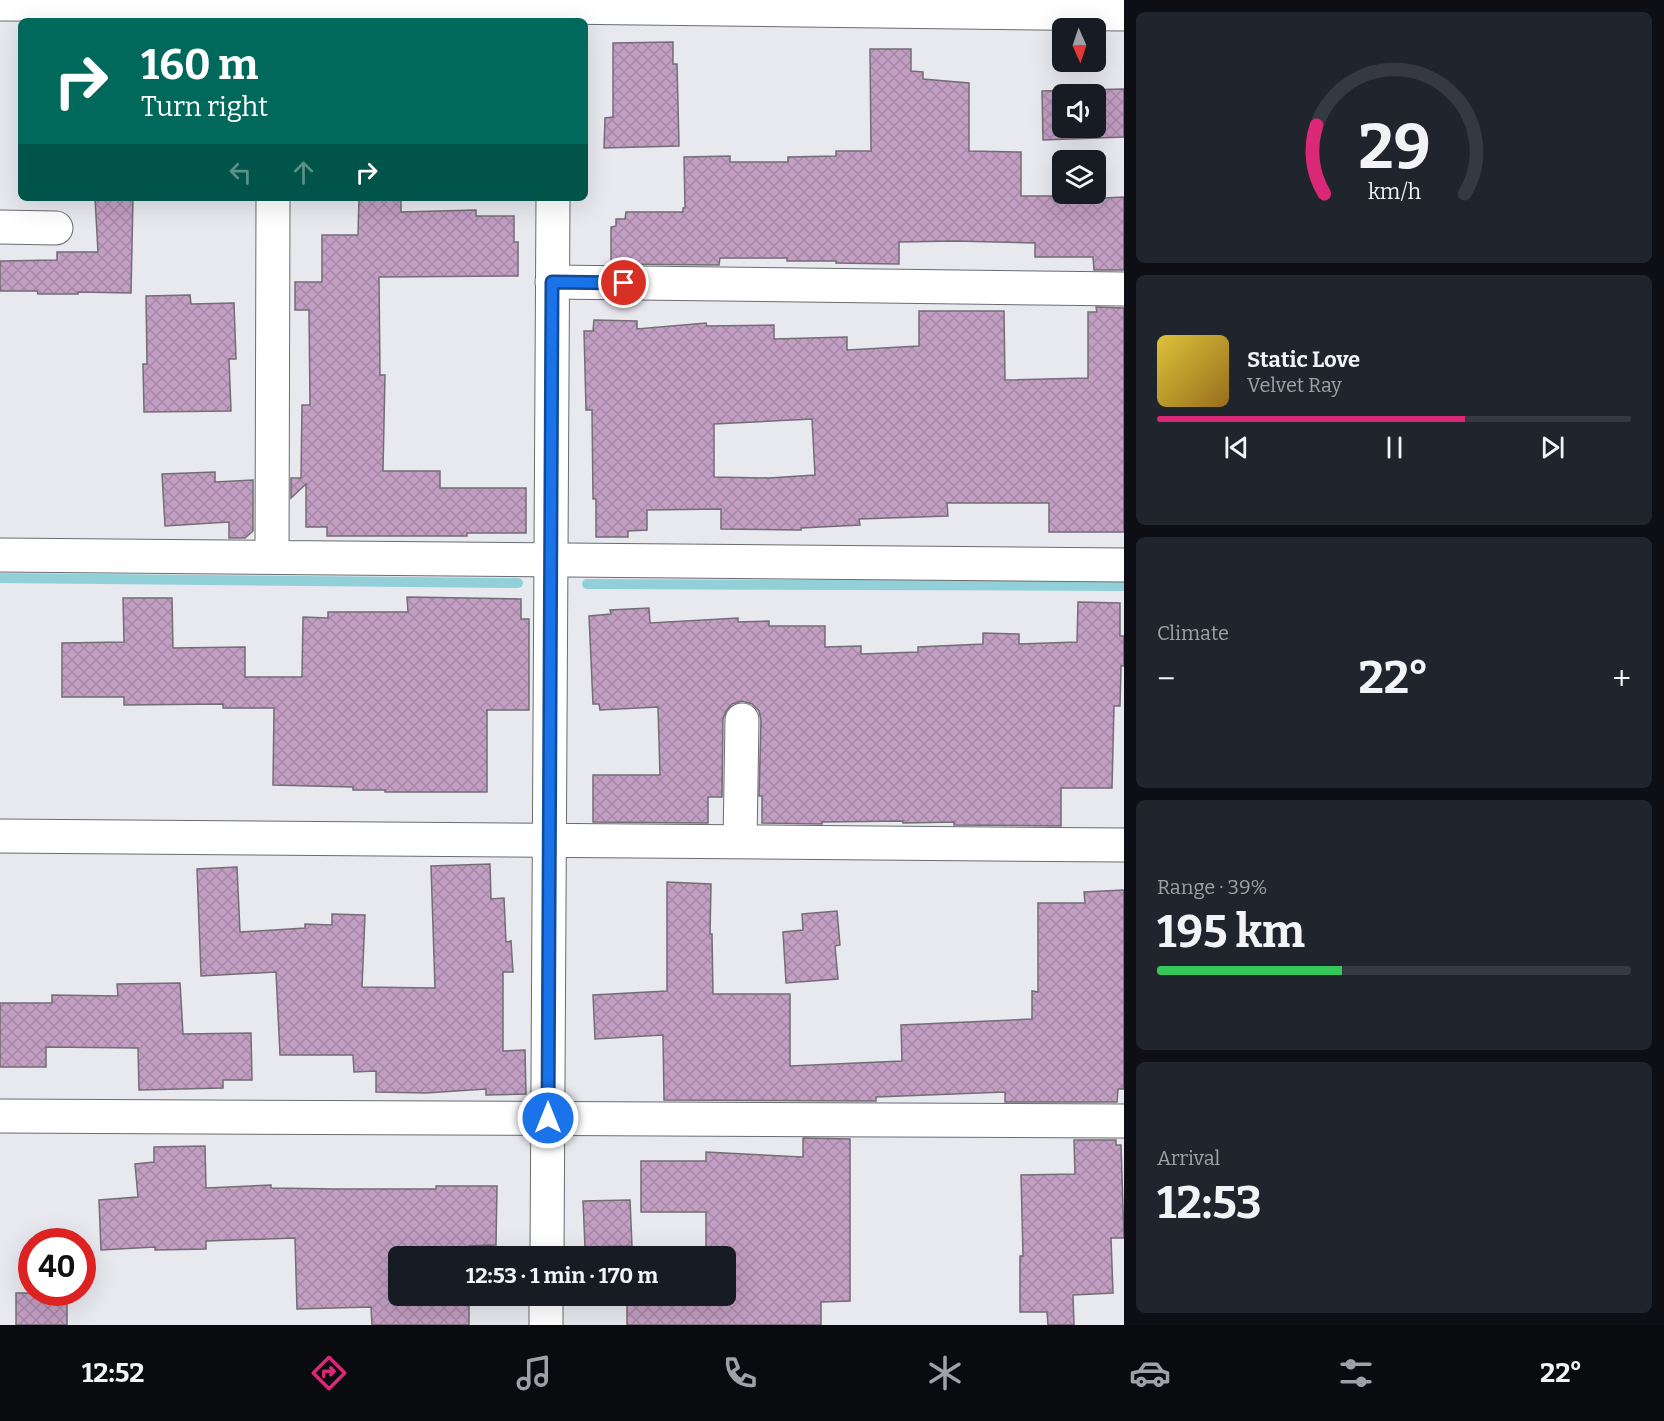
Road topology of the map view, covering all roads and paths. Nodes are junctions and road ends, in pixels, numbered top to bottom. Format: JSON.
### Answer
{"nodes":[{"id":1,"x":0,"y":4,"type":"edge"},
{"id":2,"x":556,"y":9,"type":"edge"},
{"id":3,"x":273,"y":13,"type":"edge"},
{"id":4,"x":1124,"y":14,"type":"edge"},
{"id":5,"x":273,"y":201,"type":"edge"},
{"id":6,"x":554,"y":201,"type":"edge"},
{"id":7,"x":0,"y":227,"type":"edge"},
{"id":8,"x":56,"y":228,"type":"dead end"},
{"id":9,"x":552,"y":282,"type":"junction"},
{"id":10,"x":1124,"y":289,"type":"edge"},
{"id":11,"x":0,"y":555,"type":"edge"},
{"id":12,"x":272,"y":557,"type":"junction"},
{"id":13,"x":551,"y":559,"type":"junction"},
{"id":14,"x":1124,"y":565,"type":"edge"},
{"id":15,"x":742,"y":720,"type":"dead end"},
{"id":16,"x":0,"y":836,"type":"edge"},
{"id":17,"x":549,"y":841,"type":"junction"},
{"id":18,"x":740,"y":842,"type":"junction"},
{"id":19,"x":1124,"y":844,"type":"edge"},
{"id":20,"x":0,"y":1116,"type":"edge"},
{"id":21,"x":548,"y":1118,"type":"junction"},
{"id":22,"x":1124,"y":1121,"type":"edge"},
{"id":23,"x":547,"y":1246,"type":"edge"},
{"id":24,"x":546,"y":1306,"type":"edge"},
{"id":25,"x":546,"y":1325,"type":"edge"}],
"edges":[{"from":1,"to":3,"type":"street"},
{"from":2,"to":3,"type":"street"},
{"from":2,"to":4,"type":"street"},
{"from":5,"to":12,"type":"street"},
{"from":6,"to":9,"type":"street"},
{"from":7,"to":8,"type":"street"},
{"from":9,"to":10,"type":"street"},
{"from":9,"to":13,"type":"street"},
{"from":11,"to":12,"type":"street"},
{"from":12,"to":13,"type":"street"},
{"from":13,"to":14,"type":"street"},
{"from":13,"to":17,"type":"street"},
{"from":15,"to":18,"type":"street"},
{"from":16,"to":17,"type":"street"},
{"from":17,"to":18,"type":"street"},
{"from":17,"to":21,"type":"street"},
{"from":18,"to":19,"type":"street"},
{"from":20,"to":21,"type":"street"},
{"from":21,"to":22,"type":"street"},
{"from":21,"to":23,"type":"street"},
{"from":24,"to":25,"type":"street"}]}
